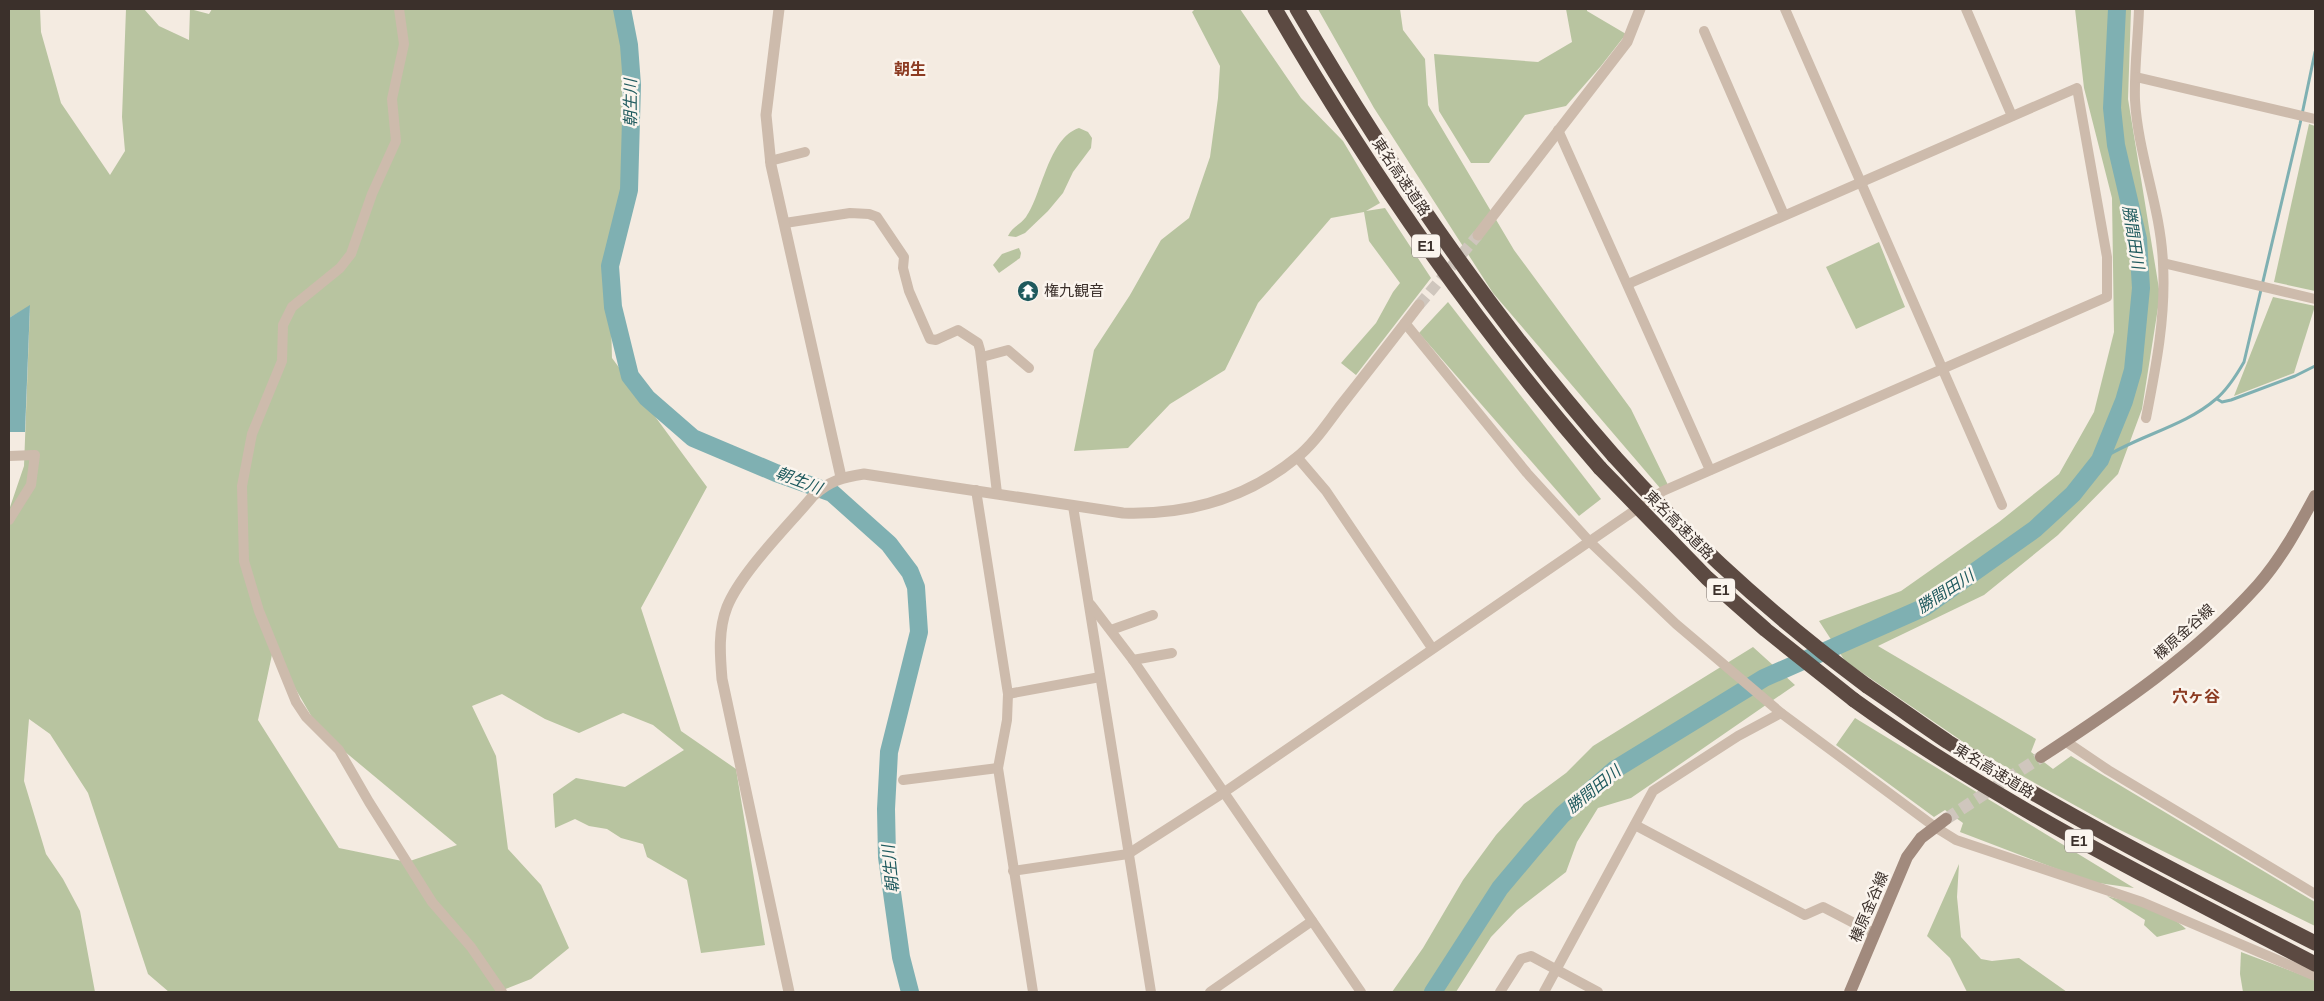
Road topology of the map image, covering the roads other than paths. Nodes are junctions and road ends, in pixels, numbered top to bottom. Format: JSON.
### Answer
{"nodes":[{"id":1,"x":399,"y":9,"type":"edge"},
{"id":2,"x":779,"y":9,"type":"edge"},
{"id":3,"x":1275,"y":9,"type":"edge"},
{"id":4,"x":1297,"y":9,"type":"edge"},
{"id":5,"x":1640,"y":9,"type":"edge"},
{"id":6,"x":1785,"y":9,"type":"edge"},
{"id":7,"x":1966,"y":9,"type":"edge"},
{"id":8,"x":2139,"y":9,"type":"edge"},
{"id":9,"x":1704,"y":31,"type":"dead end"},
{"id":10,"x":2136,"y":78,"type":"junction"},
{"id":11,"x":2012,"y":116,"type":"junction"},
{"id":12,"x":2315,"y":119,"type":"edge"},
{"id":13,"x":1558,"y":130,"type":"junction"},
{"id":14,"x":805,"y":152,"type":"dead end"},
{"id":15,"x":770,"y":162,"type":"junction"},
{"id":16,"x":1861,"y":182,"type":"junction"},
{"id":17,"x":1784,"y":215,"type":"junction"},
{"id":18,"x":785,"y":223,"type":"junction"},
{"id":19,"x":1478,"y":235,"type":"tunnel mouth"},
{"id":20,"x":2163,"y":263,"type":"junction"},
{"id":21,"x":1628,"y":284,"type":"junction"},
{"id":22,"x":2315,"y":299,"type":"edge"},
{"id":23,"x":1419,"y":305,"type":"tunnel mouth"},
{"id":24,"x":1405,"y":323,"type":"junction"},
{"id":25,"x":982,"y":358,"type":"junction"},
{"id":26,"x":1029,"y":368,"type":"dead end"},
{"id":27,"x":1942,"y":369,"type":"junction"},
{"id":28,"x":2146,"y":418,"type":"dead end"},
{"id":29,"x":9,"y":456,"type":"edge"},
{"id":30,"x":1297,"y":457,"type":"junction"},
{"id":31,"x":1710,"y":470,"type":"junction"},
{"id":32,"x":841,"y":477,"type":"junction"},
{"id":33,"x":976,"y":490,"type":"junction"},
{"id":34,"x":997,"y":493,"type":"junction"},
{"id":35,"x":2315,"y":496,"type":"edge"},
{"id":36,"x":1073,"y":506,"type":"junction"},
{"id":37,"x":2002,"y":506,"type":"dead end"},
{"id":38,"x":9,"y":520,"type":"edge"},
{"id":39,"x":1590,"y":542,"type":"junction"},
{"id":40,"x":1090,"y":604,"type":"junction"},
{"id":41,"x":1153,"y":615,"type":"dead end"},
{"id":42,"x":1111,"y":630,"type":"junction"},
{"id":43,"x":1432,"y":648,"type":"junction"},
{"id":44,"x":1172,"y":653,"type":"dead end"},
{"id":45,"x":1132,"y":660,"type":"junction"},
{"id":46,"x":1100,"y":677,"type":"junction"},
{"id":47,"x":1008,"y":694,"type":"junction"},
{"id":48,"x":1781,"y":713,"type":"junction"},
{"id":49,"x":2065,"y":741,"type":"junction"},
{"id":50,"x":2041,"y":757,"type":"tunnel mouth"},
{"id":51,"x":998,"y":768,"type":"junction"},
{"id":52,"x":902,"y":780,"type":"dead end"},
{"id":53,"x":1223,"y":793,"type":"junction"},
{"id":54,"x":1946,"y":819,"type":"tunnel mouth"},
{"id":55,"x":1635,"y":825,"type":"junction"},
{"id":56,"x":1935,"y":827,"type":"junction"},
{"id":57,"x":1128,"y":854,"type":"junction"},
{"id":58,"x":1013,"y":871,"type":"junction"},
{"id":59,"x":2315,"y":894,"type":"edge"},
{"id":60,"x":1312,"y":921,"type":"junction"},
{"id":61,"x":1875,"y":934,"type":"junction"},
{"id":62,"x":2315,"y":943,"type":"edge"},
{"id":63,"x":2315,"y":964,"type":"edge"},
{"id":64,"x":1557,"y":969,"type":"junction"},
{"id":65,"x":2315,"y":976,"type":"edge"},
{"id":66,"x":502,"y":992,"type":"edge"},
{"id":67,"x":788,"y":992,"type":"edge"},
{"id":68,"x":1033,"y":992,"type":"edge"},
{"id":69,"x":1151,"y":992,"type":"edge"},
{"id":70,"x":1210,"y":992,"type":"edge"},
{"id":71,"x":1361,"y":992,"type":"edge"},
{"id":72,"x":1500,"y":992,"type":"edge"},
{"id":73,"x":1544,"y":992,"type":"edge"},
{"id":74,"x":1598,"y":992,"type":"edge"},
{"id":75,"x":1850,"y":992,"type":"edge"}],
"edges":[{"from":1,"to":66,"type":"street"},
{"from":2,"to":15,"type":"street"},
{"from":3,"to":63,"type":"highway","name":"東名高速道路","number":"E1","bridge":true},
{"from":4,"to":62,"type":"highway","name":"東名高速道路","number":"E1","bridge":true},
{"from":5,"to":13,"type":"street"},
{"from":6,"to":16,"type":"street"},
{"from":7,"to":11,"type":"street"},
{"from":8,"to":10,"type":"street"},
{"from":9,"to":17,"type":"street"},
{"from":10,"to":12,"type":"street"},
{"from":10,"to":20,"type":"street"},
{"from":11,"to":16,"type":"street"},
{"from":11,"to":27,"type":"street"},
{"from":13,"to":19,"type":"street"},
{"from":13,"to":21,"type":"street"},
{"from":14,"to":15,"type":"street"},
{"from":15,"to":18,"type":"street"},
{"from":16,"to":17,"type":"street"},
{"from":16,"to":27,"type":"street"},
{"from":17,"to":21,"type":"street"},
{"from":18,"to":25,"type":"street"},
{"from":18,"to":32,"type":"street"},
{"from":20,"to":22,"type":"street"},
{"from":20,"to":28,"type":"street"},
{"from":21,"to":31,"type":"street"},
{"from":23,"to":24,"type":"street"},
{"from":24,"to":30,"type":"street"},
{"from":24,"to":39,"type":"street"},
{"from":25,"to":26,"type":"street"},
{"from":25,"to":34,"type":"street"},
{"from":27,"to":31,"type":"street"},
{"from":27,"to":37,"type":"street"},
{"from":29,"to":38,"type":"street"},
{"from":30,"to":36,"type":"street"},
{"from":30,"to":43,"type":"street"},
{"from":31,"to":39,"type":"street"},
{"from":32,"to":33,"type":"street"},
{"from":32,"to":67,"type":"street"},
{"from":33,"to":34,"type":"street"},
{"from":33,"to":47,"type":"street"},
{"from":34,"to":36,"type":"street"},
{"from":35,"to":49,"type":"main road","name":"榛原金谷線"},
{"from":36,"to":40,"type":"street"},
{"from":39,"to":43,"type":"street"},
{"from":39,"to":48,"type":"street"},
{"from":40,"to":42,"type":"street"},
{"from":40,"to":46,"type":"street"},
{"from":41,"to":42,"type":"street"},
{"from":42,"to":45,"type":"street"},
{"from":43,"to":53,"type":"street"},
{"from":44,"to":45,"type":"street"},
{"from":45,"to":53,"type":"street"},
{"from":46,"to":47,"type":"street"},
{"from":46,"to":57,"type":"street"},
{"from":47,"to":51,"type":"street"},
{"from":48,"to":55,"type":"street"},
{"from":48,"to":56,"type":"street"},
{"from":49,"to":50,"type":"main road","name":"榛原金谷線"},
{"from":49,"to":59,"type":"street"},
{"from":51,"to":52,"type":"street"},
{"from":51,"to":58,"type":"street"},
{"from":53,"to":57,"type":"street"},
{"from":53,"to":60,"type":"street"},
{"from":54,"to":56,"type":"main road","name":"榛原金谷線"},
{"from":55,"to":61,"type":"street"},
{"from":55,"to":64,"type":"street"},
{"from":56,"to":61,"type":"main road","name":"榛原金谷線"},
{"from":56,"to":65,"type":"street"},
{"from":57,"to":58,"type":"street"},
{"from":57,"to":69,"type":"street"},
{"from":58,"to":68,"type":"street"},
{"from":60,"to":70,"type":"street"},
{"from":60,"to":71,"type":"street"},
{"from":61,"to":75,"type":"main road","name":"榛原金谷線"},
{"from":64,"to":72,"type":"street"},
{"from":64,"to":73,"type":"street"},
{"from":64,"to":74,"type":"street"}]}
